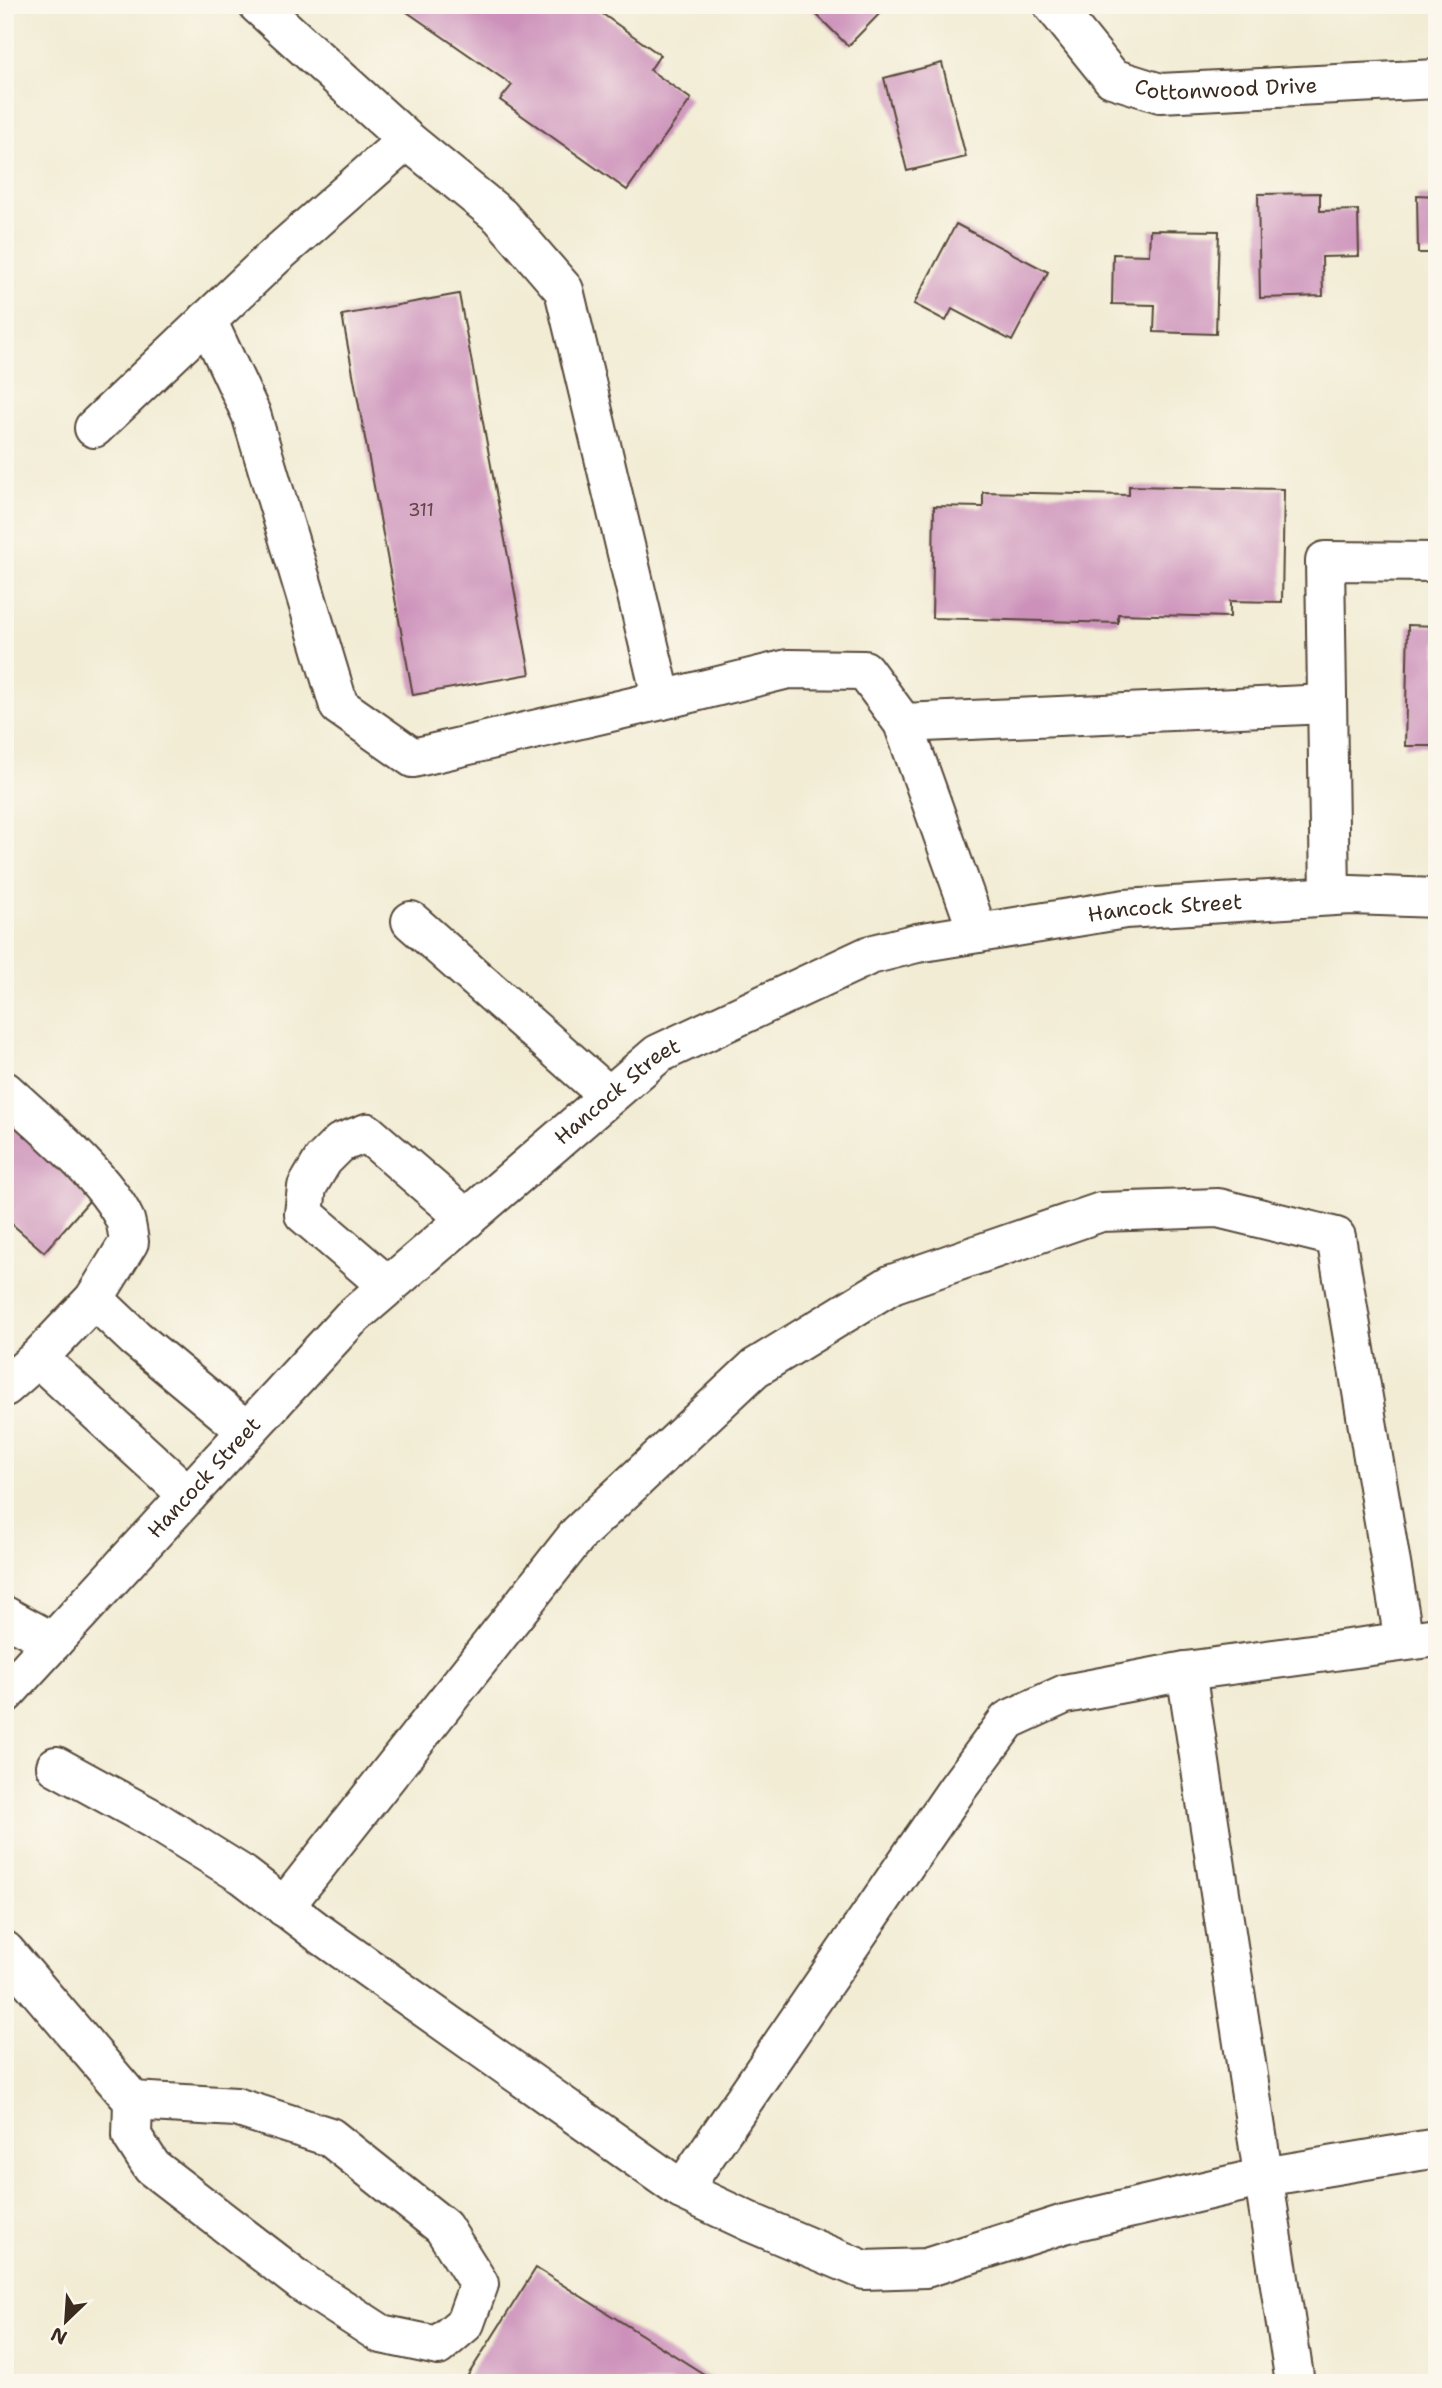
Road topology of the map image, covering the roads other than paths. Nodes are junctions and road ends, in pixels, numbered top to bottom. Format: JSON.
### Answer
{"nodes":[{"id":1,"x":258,"y":5,"type":"edge"},
{"id":2,"x":1053,"y":5,"type":"edge"},
{"id":3,"x":1437,"y":79,"type":"edge"},
{"id":4,"x":407,"y":140,"type":"junction"},
{"id":5,"x":207,"y":320,"type":"junction"},
{"id":6,"x":94,"y":428,"type":"dead end"},
{"id":7,"x":1437,"y":562,"type":"edge"},
{"id":8,"x":662,"y":700,"type":"junction"},
{"id":9,"x":1327,"y":705,"type":"junction"},
{"id":10,"x":903,"y":723,"type":"junction"},
{"id":11,"x":1330,"y":896,"type":"junction"},
{"id":12,"x":1437,"y":898,"type":"edge"},
{"id":13,"x":411,"y":921,"type":"dead end"},
{"id":14,"x":978,"y":933,"type":"junction"},
{"id":15,"x":5,"y":1091,"type":"edge"},
{"id":16,"x":609,"y":1096,"type":"junction"},
{"id":17,"x":467,"y":1219,"type":"junction"},
{"id":18,"x":388,"y":1286,"type":"junction"},
{"id":19,"x":94,"y":1299,"type":"junction"},
{"id":20,"x":38,"y":1358,"type":"junction"},
{"id":21,"x":5,"y":1387,"type":"edge"},
{"id":22,"x":247,"y":1431,"type":"junction"},
{"id":23,"x":188,"y":1495,"type":"junction"},
{"id":24,"x":5,"y":1616,"type":"edge"},
{"id":25,"x":1420,"y":1639,"type":"edge"},
{"id":26,"x":53,"y":1642,"type":"junction"},
{"id":27,"x":1186,"y":1671,"type":"junction"},
{"id":28,"x":5,"y":1694,"type":"edge"},
{"id":29,"x":56,"y":1766,"type":"dead end"},
{"id":30,"x":284,"y":1907,"type":"junction"},
{"id":31,"x":5,"y":1951,"type":"edge"},
{"id":32,"x":133,"y":2101,"type":"junction"},
{"id":33,"x":1437,"y":2148,"type":"edge"},
{"id":34,"x":1264,"y":2177,"type":"junction"},
{"id":35,"x":682,"y":2190,"type":"junction"},
{"id":36,"x":1295,"y":2383,"type":"edge"}],
"edges":[{"from":1,"to":4,"type":"street"},
{"from":2,"to":3,"type":"street","name":"Cottonwood Drive"},
{"from":4,"to":5,"type":"street"},
{"from":4,"to":8,"type":"street"},
{"from":5,"to":6,"type":"street"},
{"from":5,"to":8,"type":"street"},
{"from":7,"to":9,"type":"street"},
{"from":8,"to":10,"type":"street"},
{"from":9,"to":10,"type":"street"},
{"from":9,"to":11,"type":"street"},
{"from":10,"to":14,"type":"street"},
{"from":11,"to":12,"type":"street","name":"Hancock Street"},
{"from":11,"to":14,"type":"street","name":"Hancock Street"},
{"from":13,"to":16,"type":"street"},
{"from":14,"to":16,"type":"street","name":"Hancock Street"},
{"from":15,"to":19,"type":"street"},
{"from":16,"to":17,"type":"street","name":"Hancock Street"},
{"from":17,"to":18,"type":"street","name":"Hancock Street"},
{"from":17,"to":18,"type":"street"},
{"from":18,"to":22,"type":"street","name":"Hancock Street"},
{"from":19,"to":20,"type":"street"},
{"from":19,"to":22,"type":"street"},
{"from":20,"to":21,"type":"street"},
{"from":20,"to":23,"type":"street"},
{"from":22,"to":23,"type":"street","name":"Hancock Street"},
{"from":23,"to":26,"type":"street","name":"Hancock Street"},
{"from":24,"to":26,"type":"street"},
{"from":25,"to":27,"type":"street"},
{"from":25,"to":30,"type":"street"},
{"from":26,"to":28,"type":"street","name":"Hancock Street"},
{"from":27,"to":34,"type":"street"},
{"from":27,"to":35,"type":"street"},
{"from":29,"to":30,"type":"street"},
{"from":30,"to":35,"type":"street"},
{"from":31,"to":32,"type":"street"},
{"from":32,"to":32,"type":"street"},
{"from":33,"to":34,"type":"street"},
{"from":34,"to":35,"type":"street"},
{"from":34,"to":36,"type":"street"}]}
